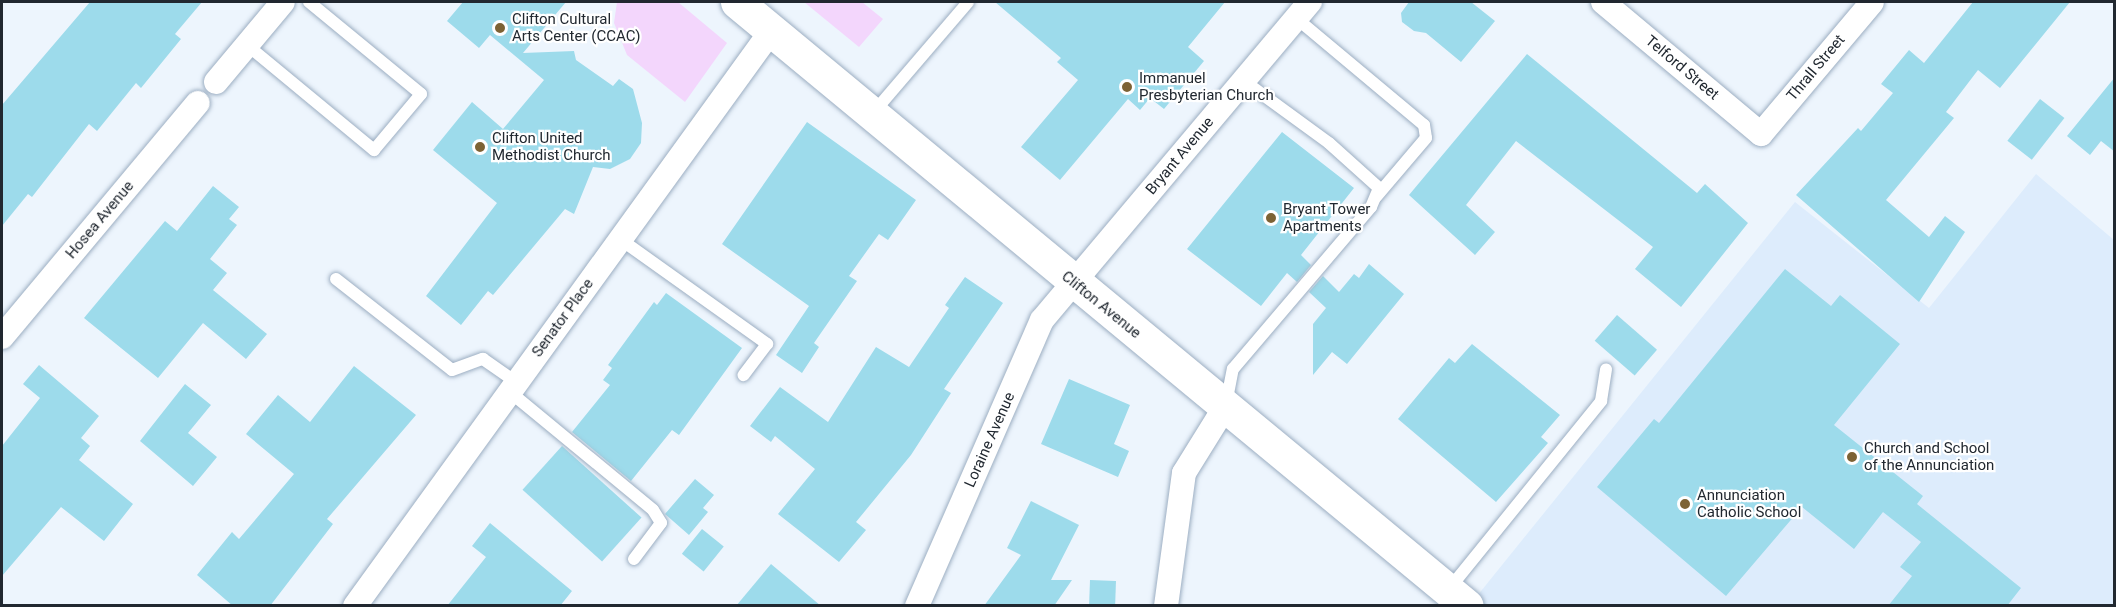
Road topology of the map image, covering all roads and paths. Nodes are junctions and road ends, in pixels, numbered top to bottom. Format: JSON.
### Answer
{"nodes":[{"id":1,"x":283,"y":2,"type":"edge"},
{"id":2,"x":309,"y":2,"type":"edge"},
{"id":3,"x":737,"y":2,"type":"edge"},
{"id":4,"x":968,"y":2,"type":"edge"},
{"id":5,"x":1603,"y":2,"type":"edge"},
{"id":6,"x":1872,"y":2,"type":"edge"},
{"id":7,"x":1303,"y":10,"type":"edge"},
{"id":8,"x":772,"y":30,"type":"junction"},
{"id":9,"x":247,"y":45,"type":"junction"},
{"id":10,"x":1244,"y":81,"type":"junction"},
{"id":11,"x":216,"y":82,"type":"dead end"},
{"id":12,"x":198,"y":103,"type":"dead end"},
{"id":13,"x":873,"y":114,"type":"junction"},
{"id":14,"x":1761,"y":134,"type":"joint"},
{"id":15,"x":1376,"y":197,"type":"junction"},
{"id":16,"x":620,"y":239,"type":"junction"},
{"id":17,"x":336,"y":279,"type":"dead end"},
{"id":18,"x":1074,"y":282,"type":"junction"},
{"id":19,"x":2,"y":338,"type":"edge"},
{"id":20,"x":1606,"y":369,"type":"dead end"},
{"id":21,"x":744,"y":375,"type":"dead end"},
{"id":22,"x":513,"y":387,"type":"junction"},
{"id":23,"x":1225,"y":407,"type":"junction"},
{"id":24,"x":634,"y":559,"type":"dead end"},
{"id":25,"x":1458,"y":598,"type":"edge"},
{"id":26,"x":355,"y":606,"type":"edge"},
{"id":27,"x":917,"y":606,"type":"edge"},
{"id":28,"x":1166,"y":606,"type":"edge"}],
"edges":[{"from":1,"to":9,"type":"street"},
{"from":2,"to":9,"type":"lane"},
{"from":3,"to":8,"type":"main road","name":"Clifton Avenue"},
{"from":4,"to":13,"type":"lane"},
{"from":5,"to":14,"type":"street","name":"Telford Street"},
{"from":6,"to":14,"type":"street","name":"Thrall Street"},
{"from":7,"to":10,"type":"street","name":"Bryant Avenue"},
{"from":7,"to":15,"type":"lane"},
{"from":8,"to":13,"type":"main road","name":"Clifton Avenue"},
{"from":8,"to":16,"type":"street","name":"Senator Place"},
{"from":9,"to":11,"type":"street"},
{"from":10,"to":15,"type":"lane"},
{"from":10,"to":18,"type":"street","name":"Bryant Avenue"},
{"from":12,"to":19,"type":"street","name":"Hosea Avenue"},
{"from":13,"to":18,"type":"main road","name":"Clifton Avenue"},
{"from":15,"to":23,"type":"lane"},
{"from":16,"to":21,"type":"lane"},
{"from":16,"to":22,"type":"street","name":"Senator Place"},
{"from":17,"to":22,"type":"lane"},
{"from":18,"to":23,"type":"main road","name":"Clifton Avenue"},
{"from":18,"to":27,"type":"street","name":"Loraine Avenue"},
{"from":20,"to":25,"type":"lane"},
{"from":22,"to":24,"type":"lane"},
{"from":22,"to":26,"type":"street","name":"Senator Place"},
{"from":23,"to":25,"type":"main road","name":"Clifton Avenue"},
{"from":23,"to":28,"type":"street"}]}
